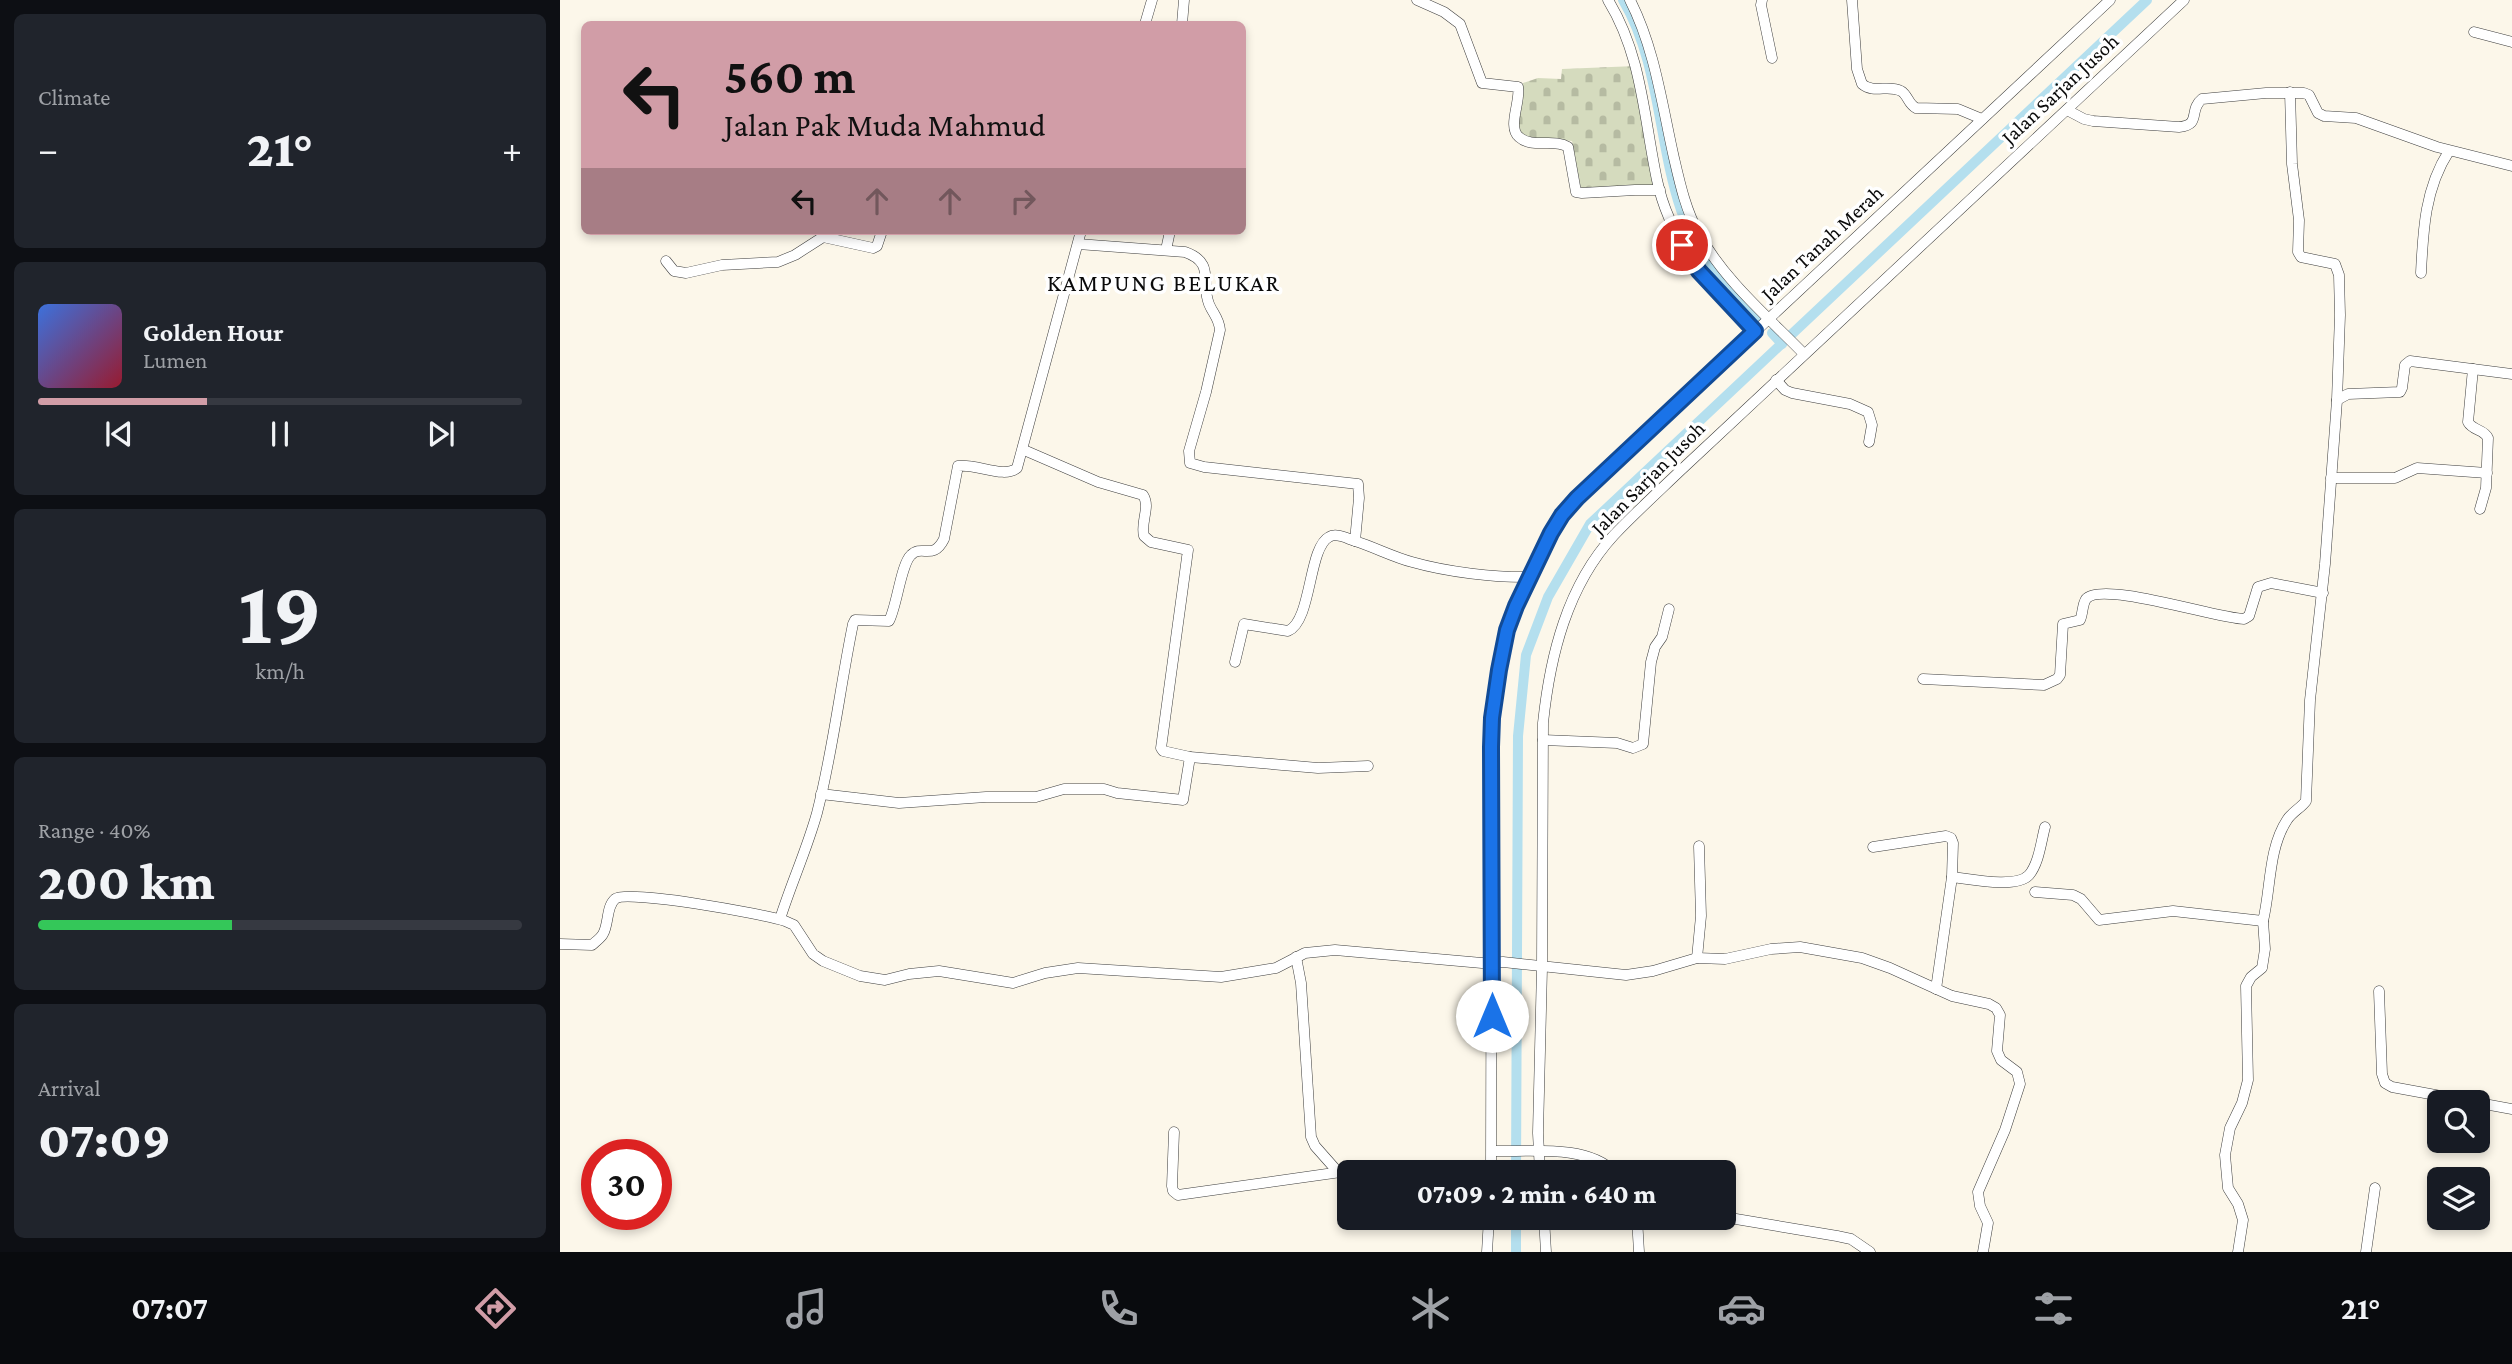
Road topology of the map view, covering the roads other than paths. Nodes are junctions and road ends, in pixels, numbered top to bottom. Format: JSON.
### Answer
{"nodes":[{"id":1,"x":1152,"y":0,"type":"edge"},
{"id":2,"x":1184,"y":0,"type":"edge"},
{"id":3,"x":1417,"y":0,"type":"edge"},
{"id":4,"x":1608,"y":0,"type":"edge"},
{"id":5,"x":1630,"y":0,"type":"edge"},
{"id":6,"x":1762,"y":0,"type":"edge"},
{"id":7,"x":1852,"y":0,"type":"edge"},
{"id":8,"x":2110,"y":0,"type":"edge"},
{"id":9,"x":2184,"y":0,"type":"edge"},
{"id":10,"x":1146,"y":21,"type":"edge"},
{"id":11,"x":1182,"y":21,"type":"edge"},
{"id":12,"x":2474,"y":32,"type":"dead end"},
{"id":13,"x":2512,"y":42,"type":"edge"},
{"id":14,"x":1772,"y":58,"type":"dead end"},
{"id":15,"x":2290,"y":92,"type":"junction"},
{"id":16,"x":2067,"y":110,"type":"junction"},
{"id":17,"x":1982,"y":119,"type":"junction"},
{"id":18,"x":1658,"y":129,"type":"junction"},
{"id":19,"x":2449,"y":151,"type":"junction"},
{"id":20,"x":2512,"y":166,"type":"edge"},
{"id":21,"x":1660,"y":190,"type":"junction"},
{"id":22,"x":881,"y":235,"type":"edge"},
{"id":23,"x":1081,"y":235,"type":"edge"},
{"id":24,"x":1169,"y":235,"type":"edge"},
{"id":25,"x":1078,"y":244,"type":"junction"},
{"id":26,"x":1166,"y":250,"type":"junction"},
{"id":27,"x":666,"y":261,"type":"dead end"},
{"id":28,"x":2421,"y":273,"type":"dead end"},
{"id":29,"x":1769,"y":318,"type":"junction"},
{"id":30,"x":1755,"y":331,"type":"junction"},
{"id":31,"x":1800,"y":350,"type":"junction"},
{"id":32,"x":2473,"y":369,"type":"junction"},
{"id":33,"x":2512,"y":374,"type":"edge"},
{"id":34,"x":1776,"y":380,"type":"junction"},
{"id":35,"x":2337,"y":400,"type":"junction"},
{"id":36,"x":1868,"y":442,"type":"dead end"},
{"id":37,"x":1024,"y":450,"type":"junction"},
{"id":38,"x":2487,"y":474,"type":"junction"},
{"id":39,"x":2331,"y":478,"type":"junction"},
{"id":40,"x":2480,"y":509,"type":"dead end"},
{"id":41,"x":1355,"y":541,"type":"junction"},
{"id":42,"x":1532,"y":576,"type":"junction"},
{"id":43,"x":2323,"y":593,"type":"junction"},
{"id":44,"x":1669,"y":609,"type":"dead end"},
{"id":45,"x":1235,"y":662,"type":"dead end"},
{"id":46,"x":1923,"y":679,"type":"dead end"},
{"id":47,"x":1543,"y":740,"type":"junction"},
{"id":48,"x":1190,"y":757,"type":"junction"},
{"id":49,"x":1368,"y":766,"type":"dead end"},
{"id":50,"x":821,"y":794,"type":"junction"},
{"id":51,"x":2045,"y":827,"type":"dead end"},
{"id":52,"x":1699,"y":846,"type":"dead end"},
{"id":53,"x":1873,"y":847,"type":"dead end"},
{"id":54,"x":1952,"y":877,"type":"junction"},
{"id":55,"x":2035,"y":892,"type":"dead end"},
{"id":56,"x":780,"y":919,"type":"junction"},
{"id":57,"x":2263,"y":921,"type":"junction"},
{"id":58,"x":560,"y":944,"type":"edge"},
{"id":59,"x":1296,"y":957,"type":"junction"},
{"id":60,"x":1697,"y":958,"type":"junction"},
{"id":61,"x":1498,"y":962,"type":"junction"},
{"id":62,"x":1542,"y":968,"type":"junction"},
{"id":63,"x":1936,"y":989,"type":"junction"},
{"id":64,"x":2379,"y":991,"type":"dead end"},
{"id":65,"x":2512,"y":1108,"type":"edge"},
{"id":66,"x":1174,"y":1132,"type":"dead end"},
{"id":67,"x":1492,"y":1151,"type":"junction"},
{"id":68,"x":1538,"y":1152,"type":"junction"},
{"id":69,"x":1492,"y":1160,"type":"edge"},
{"id":70,"x":1539,"y":1160,"type":"edge"},
{"id":71,"x":1598,"y":1160,"type":"edge"},
{"id":72,"x":1337,"y":1171,"type":"edge"},
{"id":73,"x":1337,"y":1172,"type":"edge"},
{"id":74,"x":2375,"y":1188,"type":"dead end"},
{"id":75,"x":1736,"y":1219,"type":"edge"},
{"id":76,"x":1488,"y":1230,"type":"edge"},
{"id":77,"x":1545,"y":1230,"type":"edge"},
{"id":78,"x":1638,"y":1230,"type":"edge"},
{"id":79,"x":1487,"y":1252,"type":"edge"},
{"id":80,"x":1546,"y":1252,"type":"edge"},
{"id":81,"x":1639,"y":1252,"type":"edge"},
{"id":82,"x":1870,"y":1252,"type":"edge"},
{"id":83,"x":1983,"y":1252,"type":"edge"},
{"id":84,"x":2238,"y":1252,"type":"edge"},
{"id":85,"x":2366,"y":1252,"type":"edge"}],
"edges":[{"from":1,"to":10,"type":"street"},
{"from":2,"to":11,"type":"street"},
{"from":3,"to":21,"type":"street"},
{"from":4,"to":18,"type":"street"},
{"from":5,"to":18,"type":"street"},
{"from":6,"to":14,"type":"street"},
{"from":7,"to":17,"type":"street"},
{"from":8,"to":17,"type":"street","name":"Jalan Tanah Merah"},
{"from":9,"to":16,"type":"street","name":"Jalan Sarjan Jusoh"},
{"from":12,"to":13,"type":"street"},
{"from":15,"to":16,"type":"street"},
{"from":15,"to":19,"type":"street"},
{"from":15,"to":35,"type":"street"},
{"from":16,"to":31,"type":"street","name":"Jalan Sarjan Jusoh"},
{"from":17,"to":29,"type":"street","name":"Jalan Tanah Merah"},
{"from":18,"to":21,"type":"street"},
{"from":18,"to":29,"type":"street"},
{"from":19,"to":20,"type":"street"},
{"from":19,"to":28,"type":"street"},
{"from":21,"to":30,"type":"street"},
{"from":22,"to":27,"type":"street"},
{"from":23,"to":25,"type":"street"},
{"from":24,"to":26,"type":"street"},
{"from":25,"to":26,"type":"street"},
{"from":25,"to":37,"type":"street"},
{"from":26,"to":41,"type":"street"},
{"from":29,"to":30,"type":"street","name":"Jalan Tanah Merah"},
{"from":29,"to":31,"type":"street"},
{"from":30,"to":42,"type":"street","name":"Jalan Tanah Merah"},
{"from":31,"to":34,"type":"street","name":"Jalan Sarjan Jusoh"},
{"from":32,"to":33,"type":"street"},
{"from":32,"to":35,"type":"street"},
{"from":32,"to":38,"type":"street"},
{"from":34,"to":36,"type":"street"},
{"from":34,"to":47,"type":"street","name":"Jalan Sarjan Jusoh"},
{"from":35,"to":39,"type":"street"},
{"from":37,"to":48,"type":"street"},
{"from":37,"to":50,"type":"street"},
{"from":38,"to":39,"type":"street"},
{"from":38,"to":40,"type":"street"},
{"from":39,"to":43,"type":"street"},
{"from":41,"to":42,"type":"street"},
{"from":41,"to":45,"type":"street"},
{"from":42,"to":61,"type":"street","name":"Jalan Tanah Merah"},
{"from":43,"to":46,"type":"street"},
{"from":43,"to":57,"type":"street"},
{"from":44,"to":47,"type":"street"},
{"from":47,"to":62,"type":"street","name":"Jalan Sarjan Jusoh"},
{"from":48,"to":49,"type":"street"},
{"from":48,"to":50,"type":"street"},
{"from":50,"to":56,"type":"street"},
{"from":51,"to":54,"type":"street"},
{"from":52,"to":60,"type":"street"},
{"from":53,"to":54,"type":"street"},
{"from":54,"to":63,"type":"street"},
{"from":55,"to":57,"type":"street"},
{"from":56,"to":58,"type":"street"},
{"from":56,"to":59,"type":"street"},
{"from":57,"to":84,"type":"street"},
{"from":59,"to":61,"type":"street"},
{"from":59,"to":72,"type":"street"},
{"from":60,"to":62,"type":"street"},
{"from":60,"to":63,"type":"street"},
{"from":61,"to":62,"type":"street"},
{"from":61,"to":67,"type":"street","name":"Jalan Tanah Merah"},
{"from":62,"to":68,"type":"street","name":"Jalan Sarjan Jusoh"},
{"from":63,"to":83,"type":"street"},
{"from":64,"to":65,"type":"street"},
{"from":66,"to":73,"type":"street"},
{"from":67,"to":68,"type":"street"},
{"from":67,"to":69,"type":"street","name":"Jalan Tanah Merah"},
{"from":68,"to":70,"type":"street","name":"Jalan Sarjan Jusoh"},
{"from":68,"to":71,"type":"street"},
{"from":74,"to":85,"type":"street"},
{"from":75,"to":82,"type":"street"},
{"from":76,"to":79,"type":"street"},
{"from":77,"to":80,"type":"street"},
{"from":78,"to":81,"type":"street"}]}
